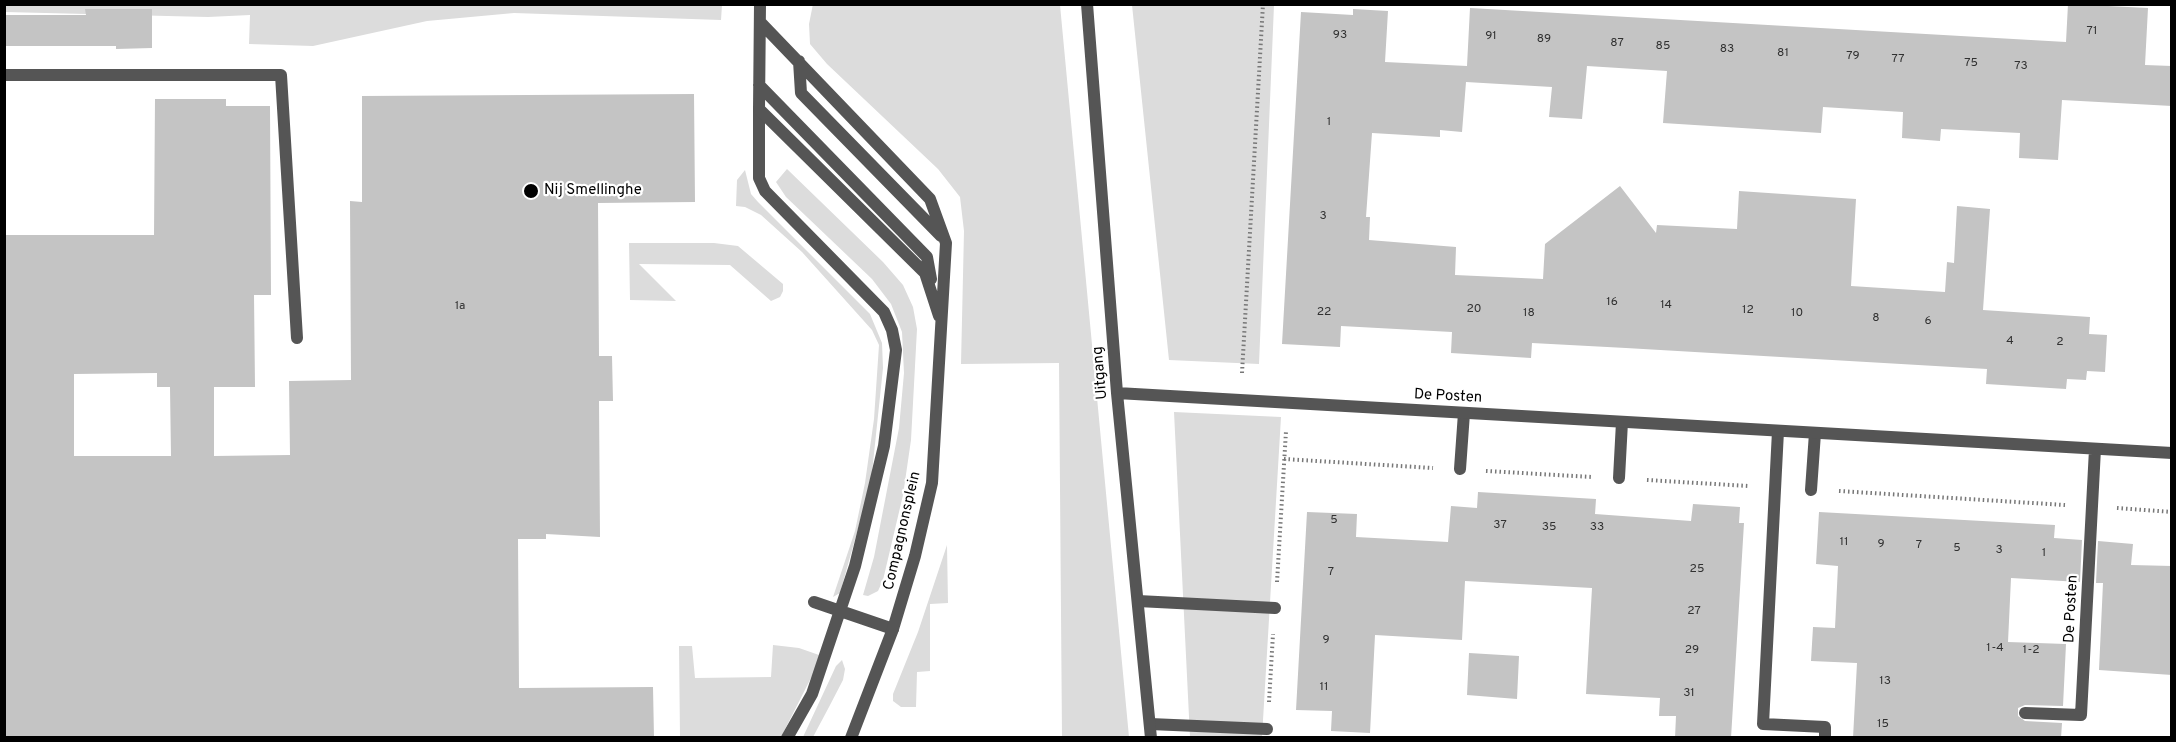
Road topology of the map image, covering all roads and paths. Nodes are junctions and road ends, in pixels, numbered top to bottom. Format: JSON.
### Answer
{"nodes":[{"id":1,"x":760,"y":4,"type":"edge"},
{"id":2,"x":1087,"y":4,"type":"edge"},
{"id":3,"x":1263,"y":4,"type":"edge"},
{"id":4,"x":760,"y":22,"type":"junction"},
{"id":5,"x":799,"y":61,"type":"junction"},
{"id":6,"x":4,"y":75,"type":"edge"},
{"id":7,"x":759,"y":85,"type":"junction"},
{"id":8,"x":759,"y":109,"type":"junction"},
{"id":9,"x":944,"y":239,"type":"junction"},
{"id":10,"x":935,"y":303,"type":"junction"},
{"id":11,"x":941,"y":324,"type":"junction"},
{"id":12,"x":297,"y":338,"type":"dead end"},
{"id":13,"x":1117,"y":393,"type":"junction"},
{"id":14,"x":1240,"y":400,"type":"junction"},
{"id":15,"x":1288,"y":403,"type":"junction"},
{"id":16,"x":1464,"y":413,"type":"junction"},
{"id":17,"x":1622,"y":422,"type":"junction"},
{"id":18,"x":1778,"y":431,"type":"junction"},
{"id":19,"x":1815,"y":433,"type":"junction"},
{"id":20,"x":2095,"y":448,"type":"junction"},
{"id":21,"x":2172,"y":453,"type":"edge"},
{"id":22,"x":1284,"y":459,"type":"junction"},
{"id":23,"x":1460,"y":469,"type":"junction"},
{"id":24,"x":1619,"y":478,"type":"junction"},
{"id":25,"x":1775,"y":488,"type":"junction"},
{"id":26,"x":1811,"y":490,"type":"joint"},
{"id":27,"x":2092,"y":507,"type":"junction"},
{"id":28,"x":2172,"y":512,"type":"edge"},
{"id":29,"x":1138,"y":601,"type":"junction"},
{"id":30,"x":813,"y":602,"type":"dead end"},
{"id":31,"x":1275,"y":608,"type":"junction"},
{"id":32,"x":840,"y":611,"type":"junction"},
{"id":33,"x":893,"y":629,"type":"junction"},
{"id":34,"x":2025,"y":713,"type":"dead end"},
{"id":35,"x":1150,"y":724,"type":"junction"},
{"id":36,"x":1267,"y":729,"type":"joint"},
{"id":37,"x":787,"y":738,"type":"edge"},
{"id":38,"x":851,"y":738,"type":"edge"},
{"id":39,"x":1151,"y":738,"type":"edge"},
{"id":40,"x":1825,"y":738,"type":"edge"}],
"edges":[{"from":1,"to":4,"type":"street"},
{"from":2,"to":13,"type":"street","name":"Uitgang"},
{"from":3,"to":14,"type":"path"},
{"from":4,"to":5,"type":"street","name":"Compagnonsplein"},
{"from":4,"to":7,"type":"street"},
{"from":5,"to":9,"type":"street","name":"Compagnonsplein"},
{"from":5,"to":9,"type":"street"},
{"from":6,"to":12,"type":"street"},
{"from":7,"to":8,"type":"street"},
{"from":7,"to":10,"type":"street"},
{"from":8,"to":10,"type":"street","name":"Compagnonsplein"},
{"from":8,"to":32,"type":"street"},
{"from":9,"to":11,"type":"street","name":"Compagnonsplein"},
{"from":10,"to":11,"type":"street","name":"Compagnonsplein"},
{"from":11,"to":33,"type":"street","name":"Compagnonsplein"},
{"from":13,"to":14,"type":"street","name":"De Posten"},
{"from":13,"to":29,"type":"street","name":"Uitgang"},
{"from":14,"to":15,"type":"street","name":"De Posten"},
{"from":15,"to":16,"type":"street","name":"De Posten"},
{"from":15,"to":22,"type":"path"},
{"from":16,"to":17,"type":"street","name":"De Posten"},
{"from":16,"to":23,"type":"street"},
{"from":17,"to":18,"type":"street","name":"De Posten"},
{"from":17,"to":24,"type":"street"},
{"from":18,"to":19,"type":"street","name":"De Posten"},
{"from":18,"to":25,"type":"street"},
{"from":19,"to":20,"type":"street","name":"De Posten"},
{"from":19,"to":26,"type":"street"},
{"from":20,"to":21,"type":"street","name":"De Posten"},
{"from":20,"to":27,"type":"street","name":"De Posten"},
{"from":22,"to":23,"type":"path"},
{"from":22,"to":31,"type":"path"},
{"from":23,"to":24,"type":"path"},
{"from":24,"to":25,"type":"path"},
{"from":25,"to":40,"type":"street"},
{"from":26,"to":27,"type":"path"},
{"from":27,"to":28,"type":"path"},
{"from":27,"to":34,"type":"street","name":"De Posten"},
{"from":29,"to":31,"type":"street"},
{"from":29,"to":35,"type":"street","name":"Uitgang"},
{"from":30,"to":32,"type":"street"},
{"from":31,"to":36,"type":"path"},
{"from":32,"to":33,"type":"street"},
{"from":32,"to":37,"type":"street"},
{"from":33,"to":38,"type":"street","name":"Compagnonsplein"},
{"from":35,"to":36,"type":"street"},
{"from":35,"to":39,"type":"street","name":"Uitgang"}]}
